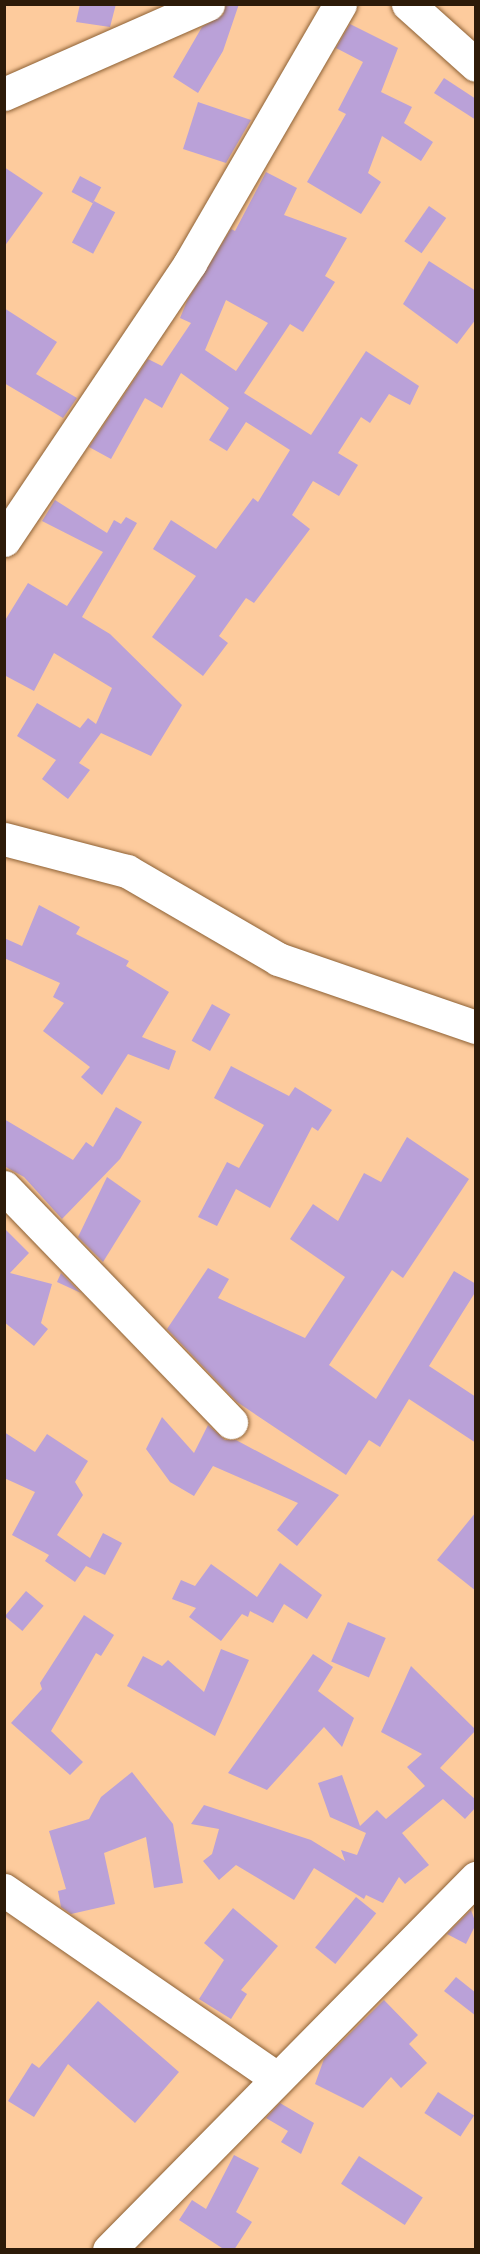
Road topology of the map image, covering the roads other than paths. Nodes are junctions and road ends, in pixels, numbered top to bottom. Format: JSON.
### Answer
{"nodes":[{"id":1,"x":208,"y":4,"type":"edge"},
{"id":2,"x":340,"y":4,"type":"edge"},
{"id":3,"x":408,"y":4,"type":"edge"},
{"id":4,"x":476,"y":64,"type":"edge"},
{"id":5,"x":4,"y":94,"type":"edge"},
{"id":6,"x":4,"y":540,"type":"edge"},
{"id":7,"x":4,"y":838,"type":"edge"},
{"id":8,"x":476,"y":1027,"type":"edge"},
{"id":9,"x":4,"y":1187,"type":"edge"},
{"id":10,"x":231,"y":1422,"type":"dead end"},
{"id":11,"x":476,"y":1878,"type":"edge"},
{"id":12,"x":4,"y":1890,"type":"edge"},
{"id":13,"x":274,"y":2077,"type":"junction"},
{"id":14,"x":109,"y":2250,"type":"edge"}],
"edges":[{"from":1,"to":5,"type":"street"},
{"from":2,"to":6,"type":"street"},
{"from":3,"to":4,"type":"street"},
{"from":7,"to":8,"type":"street"},
{"from":9,"to":10,"type":"street"},
{"from":11,"to":13,"type":"street"},
{"from":12,"to":13,"type":"street"},
{"from":13,"to":14,"type":"street"}]}
